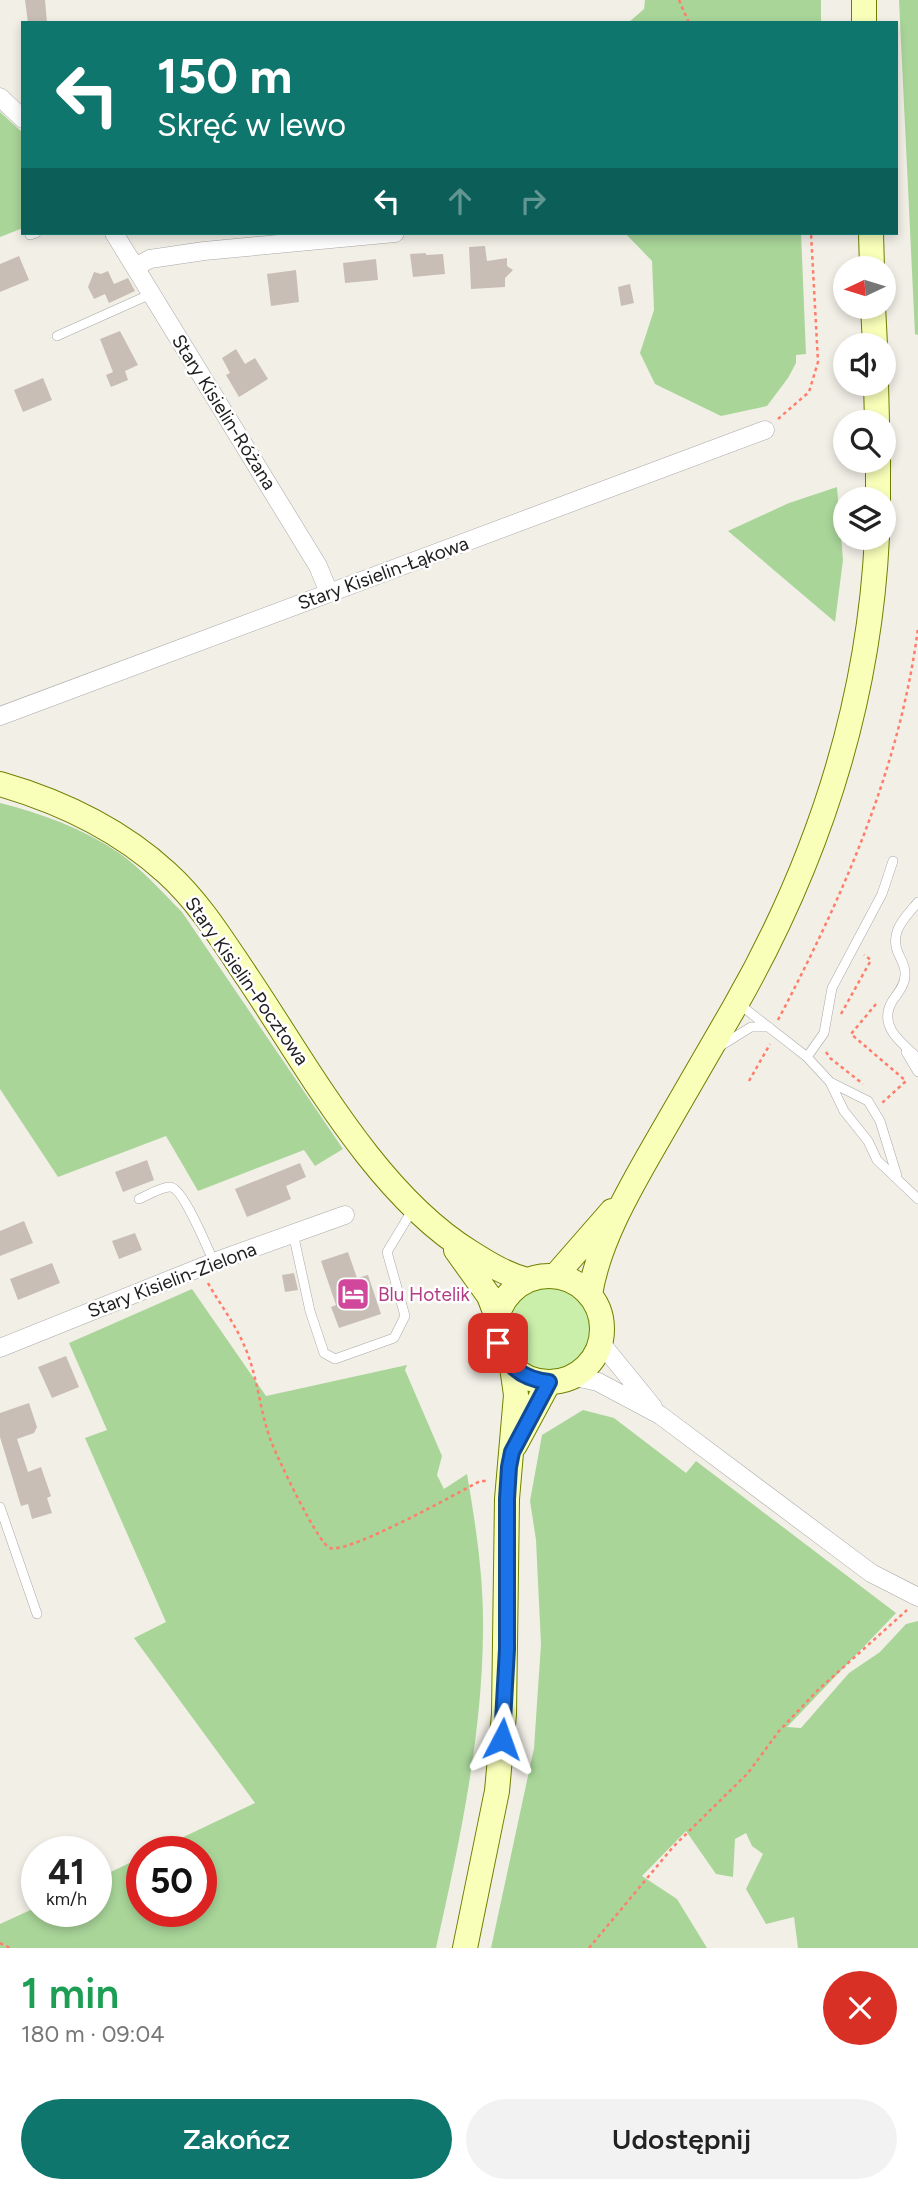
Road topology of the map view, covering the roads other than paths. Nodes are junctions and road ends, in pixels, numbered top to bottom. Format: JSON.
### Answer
{"nodes":[{"id":1,"x":864,"y":0,"type":"edge"},
{"id":2,"x":864,"y":21,"type":"edge"},
{"id":3,"x":0,"y":97,"type":"edge"},
{"id":4,"x":21,"y":117,"type":"edge"},
{"id":5,"x":115,"y":235,"type":"edge"},
{"id":6,"x":374,"y":235,"type":"edge"},
{"id":7,"x":871,"y":235,"type":"edge"},
{"id":8,"x":872,"y":256,"type":"edge"},
{"id":9,"x":135,"y":267,"type":"junction"},
{"id":10,"x":151,"y":294,"type":"junction"},
{"id":11,"x":57,"y":336,"type":"dead end"},
{"id":12,"x":765,"y":430,"type":"road end"},
{"id":13,"x":876,"y":550,"type":"edge"},
{"id":14,"x":329,"y":593,"type":"junction"},
{"id":15,"x":0,"y":716,"type":"edge"},
{"id":16,"x":0,"y":783,"type":"edge"},
{"id":17,"x":893,"y":861,"type":"dead end"},
{"id":18,"x":918,"y":902,"type":"edge"},
{"id":19,"x":737,"y":1002,"type":"junction"},
{"id":20,"x":773,"y":1029,"type":"junction"},
{"id":21,"x":901,"y":1043,"type":"junction"},
{"id":22,"x":807,"y":1058,"type":"junction"},
{"id":23,"x":918,"y":1058,"type":"edge"},
{"id":24,"x":701,"y":1066,"type":"junction"},
{"id":25,"x":918,"y":1072,"type":"edge"},
{"id":26,"x":830,"y":1082,"type":"junction"},
{"id":27,"x":900,"y":1181,"type":"junction"},
{"id":28,"x":628,"y":1192,"type":"junction"},
{"id":29,"x":139,"y":1199,"type":"dead end"},
{"id":30,"x":918,"y":1199,"type":"edge"},
{"id":31,"x":414,"y":1208,"type":"junction"},
{"id":32,"x":345,"y":1215,"type":"dead end"},
{"id":33,"x":293,"y":1233,"type":"junction"},
{"id":34,"x":447,"y":1238,"type":"junction"},
{"id":35,"x":207,"y":1265,"type":"junction"},
{"id":36,"x":557,"y":1275,"type":"junction"},
{"id":37,"x":527,"y":1280,"type":"junction"},
{"id":38,"x":590,"y":1295,"type":"junction"},
{"id":39,"x":497,"y":1317,"type":"junction"},
{"id":40,"x":600,"y":1342,"type":"junction"},
{"id":41,"x":0,"y":1348,"type":"edge"},
{"id":42,"x":512,"y":1367,"type":"junction"},
{"id":43,"x":560,"y":1379,"type":"junction"},
{"id":44,"x":660,"y":1415,"type":"junction"},
{"id":45,"x":512,"y":1452,"type":"junction"},
{"id":46,"x":0,"y":1507,"type":"edge"},
{"id":47,"x":915,"y":1601,"type":"edge"},
{"id":48,"x":37,"y":1614,"type":"dead end"},
{"id":49,"x":465,"y":1948,"type":"edge"}],
"edges":[{"from":1,"to":2,"type":"main road"},
{"from":3,"to":4,"type":"street"},
{"from":5,"to":9,"type":"street","name":"Stary Kisielin-Różana"},
{"from":6,"to":9,"type":"street"},
{"from":7,"to":8,"type":"main road"},
{"from":9,"to":10,"type":"street","name":"Stary Kisielin-Różana"},
{"from":10,"to":11,"type":"lane"},
{"from":10,"to":14,"type":"street","name":"Stary Kisielin-Różana"},
{"from":12,"to":14,"type":"street","name":"Stary Kisielin-Łąkowa"},
{"from":13,"to":19,"type":"main road"},
{"from":14,"to":15,"type":"street","name":"Stary Kisielin-Łąkowa"},
{"from":16,"to":31,"type":"main road","name":"Stary Kisielin-Pocztowa"},
{"from":17,"to":22,"type":"lane"},
{"from":18,"to":21,"type":"lane"},
{"from":19,"to":20,"type":"lane"},
{"from":19,"to":24,"type":"main road"},
{"from":20,"to":22,"type":"lane"},
{"from":20,"to":24,"type":"lane"},
{"from":21,"to":23,"type":"lane"},
{"from":21,"to":25,"type":"lane"},
{"from":22,"to":26,"type":"lane"},
{"from":24,"to":28,"type":"main road"},
{"from":26,"to":27,"type":"lane"},
{"from":26,"to":27,"type":"lane"},
{"from":27,"to":30,"type":"lane"},
{"from":28,"to":36,"type":"main road"},
{"from":28,"to":38,"type":"main road"},
{"from":29,"to":35,"type":"lane"},
{"from":31,"to":33,"type":"lane"},
{"from":31,"to":34,"type":"main road","name":"Stary Kisielin-Pocztowa"},
{"from":32,"to":33,"type":"street","name":"Stary Kisielin-Zielona"},
{"from":33,"to":35,"type":"street","name":"Stary Kisielin-Zielona"},
{"from":34,"to":37,"type":"main road","name":"Stary Kisielin-Pocztowa"},
{"from":34,"to":39,"type":"main road","name":"Stary Kisielin-Pocztowa"},
{"from":35,"to":41,"type":"street","name":"Stary Kisielin-Zielona"},
{"from":36,"to":37,"type":"main road"},
{"from":36,"to":38,"type":"main road"},
{"from":37,"to":39,"type":"main road"},
{"from":38,"to":40,"type":"main road"},
{"from":39,"to":42,"type":"main road"},
{"from":40,"to":43,"type":"main road"},
{"from":40,"to":44,"type":"street"},
{"from":42,"to":43,"type":"main road"},
{"from":42,"to":45,"type":"main road"},
{"from":43,"to":44,"type":"street"},
{"from":43,"to":45,"type":"main road"},
{"from":44,"to":47,"type":"street"},
{"from":45,"to":49,"type":"main road"},
{"from":46,"to":48,"type":"lane"}]}
